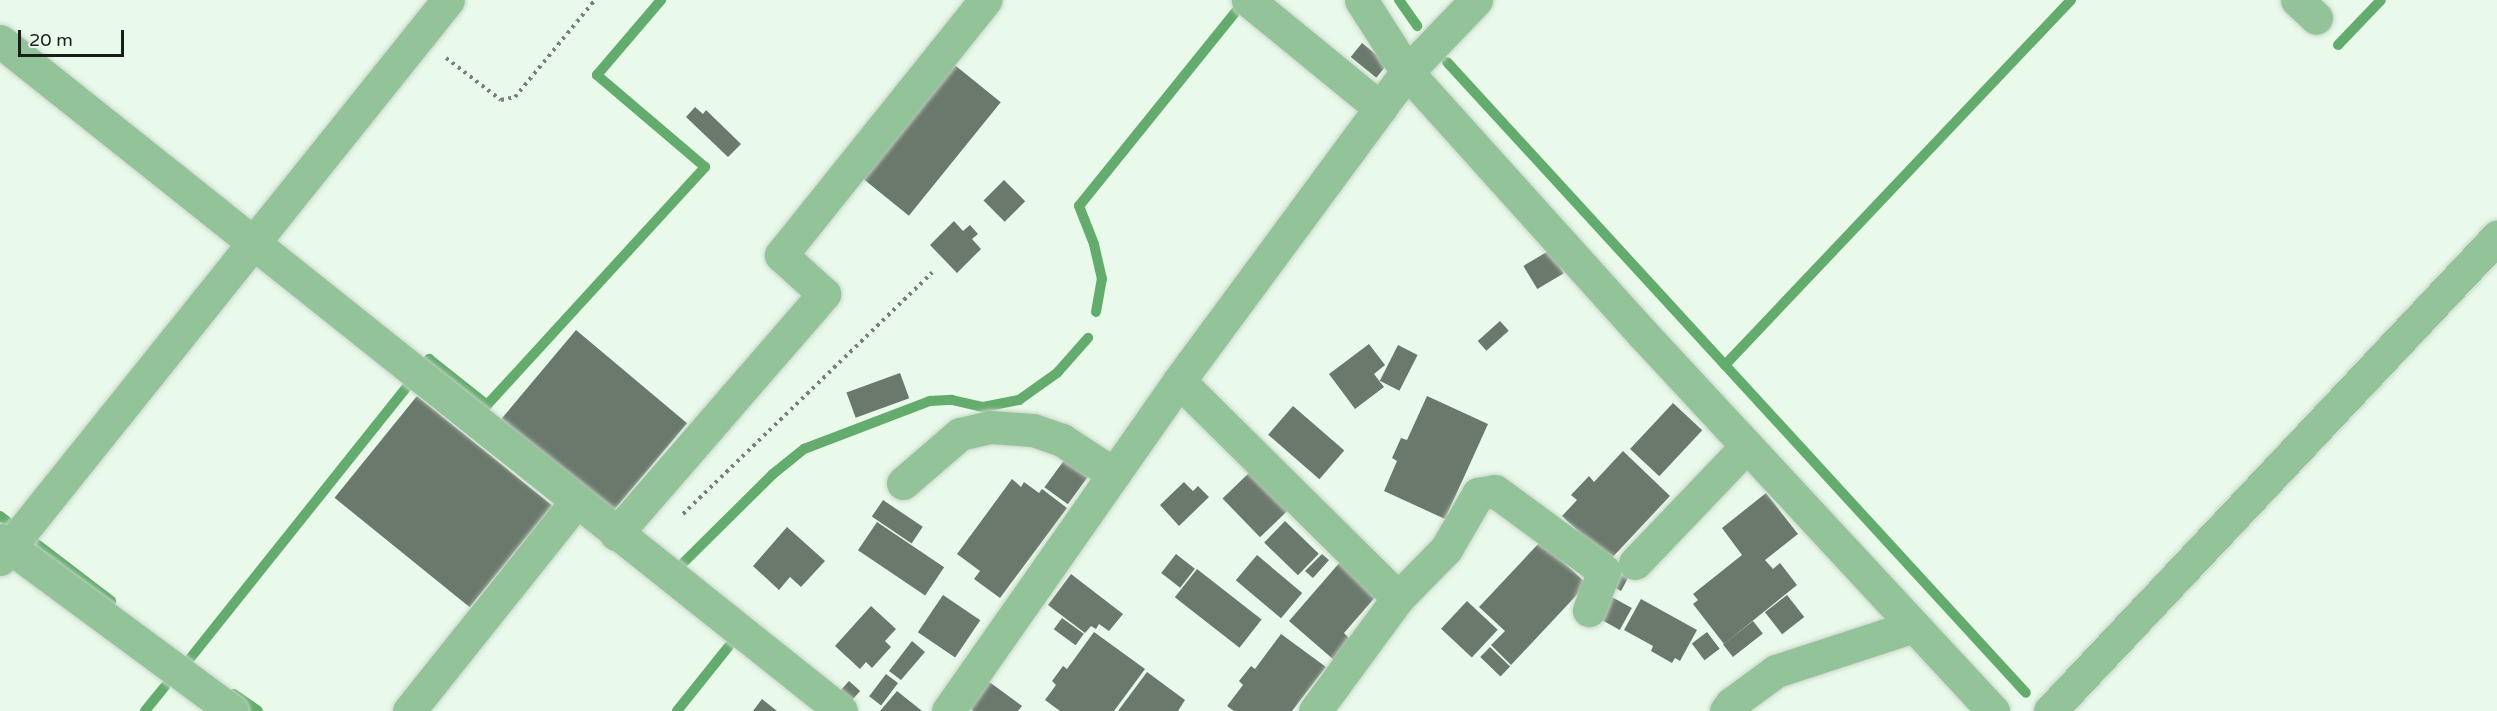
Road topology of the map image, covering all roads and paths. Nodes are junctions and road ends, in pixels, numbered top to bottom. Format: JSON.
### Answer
{"nodes":[{"id":1,"x":448,"y":0,"type":"edge"},
{"id":2,"x":595,"y":0,"type":"edge"},
{"id":3,"x":985,"y":0,"type":"edge"},
{"id":4,"x":1248,"y":0,"type":"edge"},
{"id":5,"x":1361,"y":0,"type":"edge"},
{"id":6,"x":1476,"y":0,"type":"edge"},
{"id":7,"x":419,"y":36,"type":"junction"},
{"id":8,"x":0,"y":41,"type":"edge"},
{"id":9,"x":1407,"y":72,"type":"junction"},
{"id":10,"x":1380,"y":108,"type":"junction"},
{"id":11,"x":2497,"y":237,"type":"edge"},
{"id":12,"x":254,"y":244,"type":"junction"},
{"id":13,"x":932,"y":273,"type":"dead end"},
{"id":14,"x":1179,"y":381,"type":"junction"},
{"id":15,"x":1747,"y":446,"type":"junction"},
{"id":16,"x":1113,"y":474,"type":"junction"},
{"id":17,"x":903,"y":483,"type":"dead end"},
{"id":18,"x":576,"y":502,"type":"junction"},
{"id":19,"x":11,"y":542,"type":"edge"},
{"id":20,"x":629,"y":544,"type":"junction"},
{"id":21,"x":1635,"y":563,"type":"dead end"},
{"id":22,"x":1398,"y":598,"type":"junction"},
{"id":23,"x":1589,"y":610,"type":"dead end"},
{"id":24,"x":1914,"y":626,"type":"junction"},
{"id":25,"x":232,"y":711,"type":"edge"},
{"id":26,"x":410,"y":711,"type":"edge"},
{"id":27,"x":841,"y":711,"type":"edge"},
{"id":28,"x":948,"y":711,"type":"edge"},
{"id":29,"x":1315,"y":711,"type":"edge"},
{"id":30,"x":1726,"y":711,"type":"edge"},
{"id":31,"x":1993,"y":711,"type":"edge"},
{"id":32,"x":2050,"y":711,"type":"edge"}],
"edges":[{"from":1,"to":7,"type":"street"},
{"from":2,"to":7,"type":"path"},
{"from":3,"to":20,"type":"street"},
{"from":4,"to":10,"type":"street"},
{"from":5,"to":9,"type":"street"},
{"from":6,"to":9,"type":"street"},
{"from":7,"to":12,"type":"street"},
{"from":8,"to":12,"type":"street"},
{"from":9,"to":10,"type":"street"},
{"from":9,"to":15,"type":"street"},
{"from":10,"to":14,"type":"street"},
{"from":11,"to":32,"type":"street"},
{"from":12,"to":18,"type":"street"},
{"from":12,"to":19,"type":"street"},
{"from":13,"to":20,"type":"path"},
{"from":14,"to":16,"type":"street"},
{"from":14,"to":22,"type":"street"},
{"from":15,"to":21,"type":"street"},
{"from":15,"to":24,"type":"street"},
{"from":16,"to":17,"type":"street"},
{"from":16,"to":28,"type":"street"},
{"from":18,"to":20,"type":"street"},
{"from":18,"to":26,"type":"street"},
{"from":19,"to":25,"type":"street"},
{"from":20,"to":27,"type":"street"},
{"from":22,"to":23,"type":"street"},
{"from":22,"to":29,"type":"street"},
{"from":24,"to":30,"type":"street"},
{"from":24,"to":31,"type":"street"}]}
